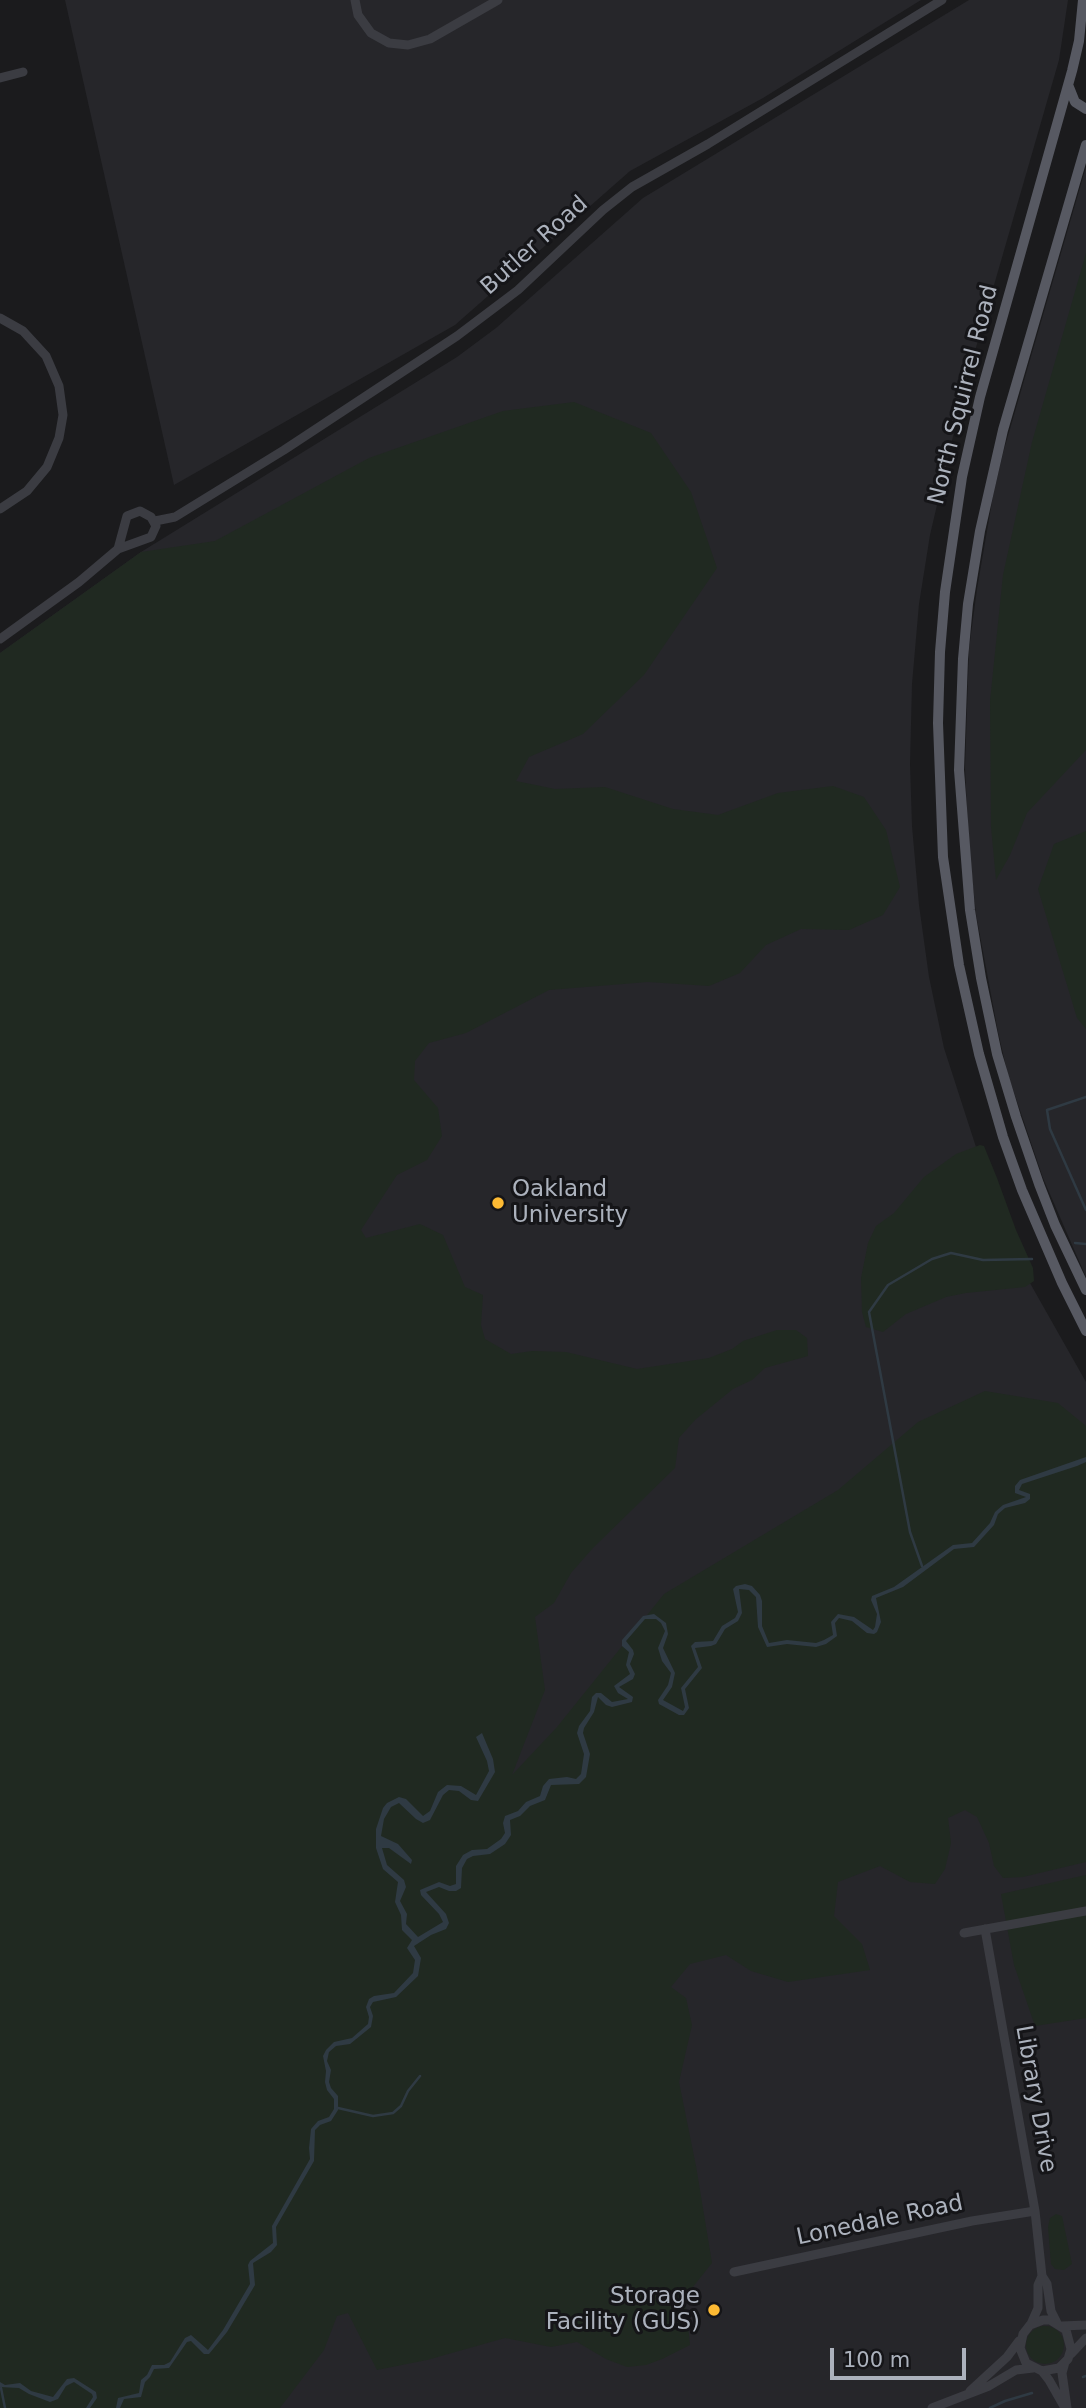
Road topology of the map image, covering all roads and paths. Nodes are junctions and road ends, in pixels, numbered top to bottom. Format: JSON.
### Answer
{"nodes":[{"id":1,"x":355,"y":0,"type":"edge"},
{"id":2,"x":498,"y":0,"type":"edge"},
{"id":3,"x":942,"y":0,"type":"edge"},
{"id":4,"x":1083,"y":0,"type":"edge"},
{"id":5,"x":23,"y":72,"type":"dead end"},
{"id":6,"x":0,"y":78,"type":"edge"},
{"id":7,"x":1069,"y":85,"type":"junction"},
{"id":8,"x":1086,"y":109,"type":"edge"},
{"id":9,"x":1086,"y":145,"type":"edge"},
{"id":10,"x":0,"y":318,"type":"edge"},
{"id":11,"x":0,"y":509,"type":"edge"},
{"id":12,"x":155,"y":521,"type":"junction"},
{"id":13,"x":118,"y":549,"type":"junction"},
{"id":14,"x":0,"y":639,"type":"edge"},
{"id":15,"x":1086,"y":1290,"type":"edge"},
{"id":16,"x":1086,"y":1331,"type":"edge"},
{"id":17,"x":1086,"y":1911,"type":"edge"},
{"id":18,"x":985,"y":1929,"type":"junction"},
{"id":19,"x":964,"y":1933,"type":"dead end"},
{"id":20,"x":1035,"y":2211,"type":"junction"},
{"id":21,"x":734,"y":2272,"type":"dead end"},
{"id":22,"x":1042,"y":2276,"type":"junction"},
{"id":23,"x":1060,"y":2324,"type":"junction"},
{"id":24,"x":1030,"y":2325,"type":"junction"},
{"id":25,"x":1086,"y":2325,"type":"edge"},
{"id":26,"x":1086,"y":2338,"type":"edge"},
{"id":27,"x":1021,"y":2340,"type":"junction"},
{"id":28,"x":1068,"y":2359,"type":"junction"},
{"id":29,"x":1037,"y":2369,"type":"junction"},
{"id":30,"x":967,"y":2395,"type":"junction"},
{"id":31,"x":932,"y":2408,"type":"edge"},
{"id":32,"x":1066,"y":2408,"type":"edge"}],
"edges":[{"from":1,"to":2,"type":"street"},
{"from":3,"to":12,"type":"street","name":"Butler Road"},
{"from":4,"to":7,"type":"main road","name":"North Squirrel Road"},
{"from":5,"to":6,"type":"street"},
{"from":7,"to":8,"type":"main road"},
{"from":7,"to":16,"type":"main road","name":"North Squirrel Road"},
{"from":9,"to":15,"type":"main road","name":"North Squirrel Road"},
{"from":10,"to":11,"type":"street"},
{"from":12,"to":13,"type":"street","name":"Butler Road"},
{"from":12,"to":13,"type":"street","name":"Butler Road"},
{"from":13,"to":14,"type":"street","name":"Butler Road"},
{"from":17,"to":18,"type":"street"},
{"from":18,"to":19,"type":"street"},
{"from":18,"to":20,"type":"street","name":"Library Drive"},
{"from":20,"to":21,"type":"street","name":"Lonedale Road"},
{"from":20,"to":22,"type":"street","name":"Library Drive"},
{"from":22,"to":23,"type":"street","name":"Library Drive"},
{"from":22,"to":24,"type":"street","name":"Library Drive"},
{"from":23,"to":24,"type":"street"},
{"from":23,"to":25,"type":"street"},
{"from":23,"to":28,"type":"street"},
{"from":24,"to":27,"type":"street"},
{"from":26,"to":28,"type":"street"},
{"from":27,"to":29,"type":"street"},
{"from":27,"to":30,"type":"street"},
{"from":28,"to":29,"type":"street"},
{"from":28,"to":32,"type":"street"},
{"from":29,"to":30,"type":"street"},
{"from":29,"to":32,"type":"street"},
{"from":30,"to":31,"type":"street"}]}
